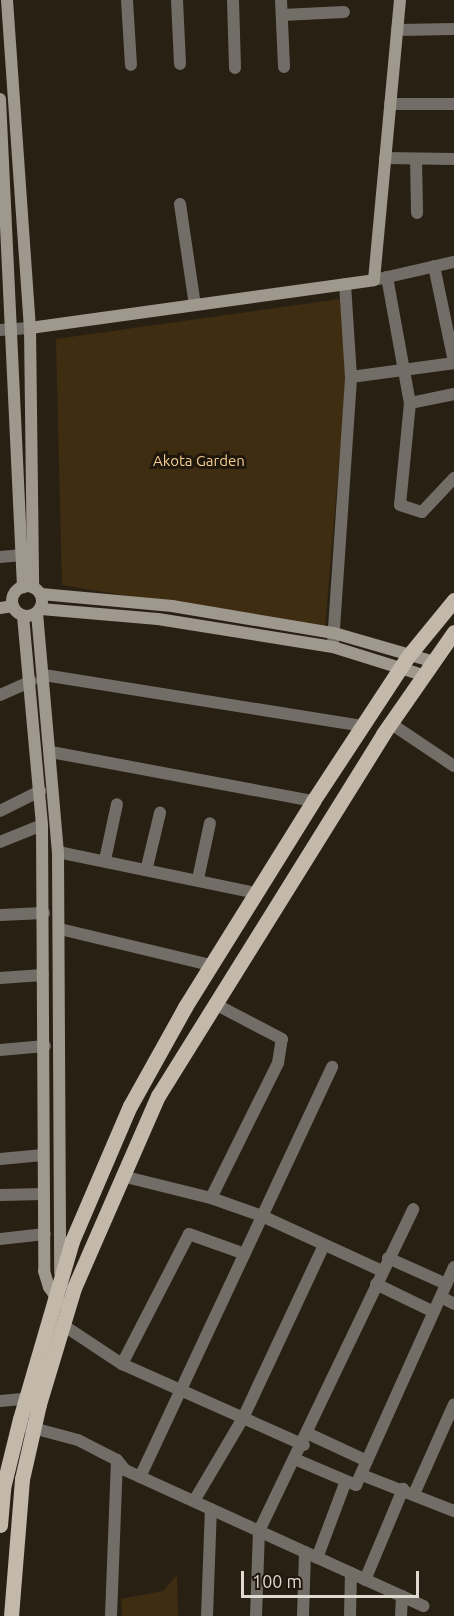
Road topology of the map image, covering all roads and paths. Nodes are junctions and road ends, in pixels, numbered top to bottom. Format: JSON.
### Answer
{"nodes":[{"id":1,"x":7,"y":0,"type":"edge"},
{"id":2,"x":127,"y":0,"type":"edge"},
{"id":3,"x":177,"y":0,"type":"edge"},
{"id":4,"x":233,"y":0,"type":"edge"},
{"id":5,"x":281,"y":0,"type":"edge"},
{"id":6,"x":400,"y":0,"type":"edge"},
{"id":7,"x":344,"y":12,"type":"dead end"},
{"id":8,"x":282,"y":15,"type":"junction"},
{"id":9,"x":454,"y":29,"type":"edge"},
{"id":10,"x":397,"y":30,"type":"junction"},
{"id":11,"x":180,"y":64,"type":"dead end"},
{"id":12,"x":131,"y":65,"type":"dead end"},
{"id":13,"x":284,"y":67,"type":"dead end"},
{"id":14,"x":235,"y":68,"type":"dead end"},
{"id":15,"x":0,"y":99,"type":"edge"},
{"id":16,"x":390,"y":104,"type":"junction"},
{"id":17,"x":454,"y":104,"type":"edge"},
{"id":18,"x":386,"y":158,"type":"junction"},
{"id":19,"x":416,"y":159,"type":"junction"},
{"id":20,"x":454,"y":159,"type":"edge"},
{"id":21,"x":180,"y":204,"type":"dead end"},
{"id":22,"x":417,"y":213,"type":"dead end"},
{"id":23,"x":3,"y":254,"type":"edge"},
{"id":24,"x":454,"y":262,"type":"edge"},
{"id":25,"x":434,"y":266,"type":"junction"},
{"id":26,"x":387,"y":277,"type":"junction"},
{"id":27,"x":374,"y":280,"type":"junction"},
{"id":28,"x":345,"y":284,"type":"junction"},
{"id":29,"x":195,"y":305,"type":"junction"},
{"id":30,"x":30,"y":328,"type":"junction"},
{"id":31,"x":6,"y":330,"type":"edge"},
{"id":32,"x":454,"y":363,"type":"edge"},
{"id":33,"x":407,"y":372,"type":"junction"},
{"id":34,"x":351,"y":377,"type":"junction"},
{"id":35,"x":454,"y":394,"type":"edge"},
{"id":36,"x":410,"y":403,"type":"junction"},
{"id":37,"x":454,"y":478,"type":"edge"},
{"id":38,"x":22,"y":555,"type":"junction"},
{"id":39,"x":0,"y":557,"type":"edge"},
{"id":40,"x":28,"y":590,"type":"junction"},
{"id":41,"x":0,"y":594,"type":"edge"},
{"id":42,"x":454,"y":600,"type":"edge"},
{"id":43,"x":6,"y":607,"type":"edge"},
{"id":44,"x":39,"y":611,"type":"junction"},
{"id":45,"x":203,"y":611,"type":"junction"},
{"id":46,"x":24,"y":616,"type":"junction"},
{"id":47,"x":200,"y":626,"type":"junction"},
{"id":48,"x":454,"y":632,"type":"edge"},
{"id":49,"x":334,"y":633,"type":"junction"},
{"id":50,"x":333,"y":647,"type":"junction"},
{"id":51,"x":409,"y":654,"type":"junction"},
{"id":52,"x":431,"y":661,"type":"junction"},
{"id":53,"x":400,"y":668,"type":"junction"},
{"id":54,"x":44,"y":675,"type":"junction"},
{"id":55,"x":423,"y":675,"type":"junction"},
{"id":56,"x":32,"y":681,"type":"junction"},
{"id":57,"x":0,"y":695,"type":"edge"},
{"id":58,"x":390,"y":723,"type":"junction"},
{"id":59,"x":362,"y":726,"type":"junction"},
{"id":60,"x":51,"y":752,"type":"junction"},
{"id":61,"x":454,"y":766,"type":"edge"},
{"id":62,"x":40,"y":791,"type":"junction"},
{"id":63,"x":313,"y":801,"type":"junction"},
{"id":64,"x":117,"y":804,"type":"dead end"},
{"id":65,"x":0,"y":811,"type":"edge"},
{"id":66,"x":160,"y":813,"type":"dead end"},
{"id":67,"x":210,"y":823,"type":"dead end"},
{"id":68,"x":42,"y":825,"type":"junction"},
{"id":69,"x":0,"y":842,"type":"edge"},
{"id":70,"x":58,"y":852,"type":"junction"},
{"id":71,"x":105,"y":860,"type":"junction"},
{"id":72,"x":147,"y":867,"type":"junction"},
{"id":73,"x":198,"y":879,"type":"junction"},
{"id":74,"x":256,"y":893,"type":"junction"},
{"id":75,"x":44,"y":913,"type":"junction"},
{"id":76,"x":0,"y":915,"type":"edge"},
{"id":77,"x":60,"y":929,"type":"junction"},
{"id":78,"x":210,"y":965,"type":"junction"},
{"id":79,"x":43,"y":975,"type":"junction"},
{"id":80,"x":0,"y":978,"type":"edge"},
{"id":81,"x":215,"y":1004,"type":"junction"},
{"id":82,"x":45,"y":1046,"type":"junction"},
{"id":83,"x":0,"y":1050,"type":"edge"},
{"id":84,"x":332,"y":1067,"type":"dead end"},
{"id":85,"x":43,"y":1155,"type":"junction"},
{"id":86,"x":0,"y":1159,"type":"edge"},
{"id":87,"x":122,"y":1176,"type":"junction"},
{"id":88,"x":44,"y":1194,"type":"junction"},
{"id":89,"x":0,"y":1195,"type":"edge"},
{"id":90,"x":211,"y":1198,"type":"junction"},
{"id":91,"x":413,"y":1209,"type":"dead end"},
{"id":92,"x":262,"y":1216,"type":"junction"},
{"id":93,"x":45,"y":1234,"type":"junction"},
{"id":94,"x":0,"y":1239,"type":"edge"},
{"id":95,"x":324,"y":1245,"type":"junction"},
{"id":96,"x":245,"y":1254,"type":"junction"},
{"id":97,"x":388,"y":1258,"type":"junction"},
{"id":98,"x":454,"y":1267,"type":"edge"},
{"id":99,"x":382,"y":1271,"type":"junction"},
{"id":100,"x":68,"y":1284,"type":"junction"},
{"id":101,"x":376,"y":1284,"type":"junction"},
{"id":102,"x":446,"y":1284,"type":"junction"},
{"id":103,"x":441,"y":1297,"type":"junction"},
{"id":104,"x":62,"y":1303,"type":"junction"},
{"id":105,"x":454,"y":1304,"type":"edge"},
{"id":106,"x":434,"y":1312,"type":"junction"},
{"id":107,"x":63,"y":1325,"type":"junction"},
{"id":108,"x":122,"y":1365,"type":"junction"},
{"id":109,"x":183,"y":1391,"type":"junction"},
{"id":110,"x":25,"y":1399,"type":"junction"},
{"id":111,"x":0,"y":1401,"type":"edge"},
{"id":112,"x":454,"y":1404,"type":"edge"},
{"id":113,"x":243,"y":1418,"type":"junction"},
{"id":114,"x":18,"y":1424,"type":"junction"},
{"id":115,"x":34,"y":1429,"type":"junction"},
{"id":116,"x":306,"y":1439,"type":"junction"},
{"id":117,"x":117,"y":1460,"type":"junction"},
{"id":118,"x":297,"y":1460,"type":"junction"},
{"id":119,"x":367,"y":1461,"type":"junction"},
{"id":120,"x":362,"y":1475,"type":"junction"},
{"id":121,"x":140,"y":1477,"type":"junction"},
{"id":122,"x":346,"y":1481,"type":"junction"},
{"id":123,"x":22,"y":1488,"type":"junction"},
{"id":124,"x":1,"y":1489,"type":"edge"},
{"id":125,"x":408,"y":1492,"type":"junction"},
{"id":126,"x":194,"y":1501,"type":"junction"},
{"id":127,"x":211,"y":1509,"type":"junction"},
{"id":128,"x":454,"y":1512,"type":"edge"},
{"id":129,"x":0,"y":1525,"type":"edge"},
{"id":130,"x":259,"y":1531,"type":"junction"},
{"id":131,"x":305,"y":1552,"type":"junction"},
{"id":132,"x":317,"y":1558,"type":"junction"},
{"id":133,"x":351,"y":1573,"type":"junction"},
{"id":134,"x":365,"y":1580,"type":"junction"},
{"id":135,"x":402,"y":1596,"type":"junction"},
{"id":136,"x":423,"y":1606,"type":"dead end"},
{"id":137,"x":12,"y":1616,"type":"edge"},
{"id":138,"x":111,"y":1616,"type":"edge"},
{"id":139,"x":207,"y":1616,"type":"edge"},
{"id":140,"x":256,"y":1616,"type":"edge"},
{"id":141,"x":303,"y":1616,"type":"edge"},
{"id":142,"x":350,"y":1616,"type":"edge"},
{"id":143,"x":401,"y":1616,"type":"edge"}],
"edges":[{"from":1,"to":30,"type":"main road"},
{"from":2,"to":12,"type":"street"},
{"from":3,"to":11,"type":"street"},
{"from":4,"to":14,"type":"street"},
{"from":5,"to":8,"type":"street"},
{"from":6,"to":10,"type":"main road"},
{"from":7,"to":8,"type":"street"},
{"from":8,"to":13,"type":"street"},
{"from":9,"to":10,"type":"street"},
{"from":10,"to":16,"type":"main road"},
{"from":15,"to":23,"type":"main road"},
{"from":16,"to":17,"type":"street"},
{"from":16,"to":18,"type":"main road"},
{"from":18,"to":19,"type":"street"},
{"from":18,"to":27,"type":"main road"},
{"from":19,"to":20,"type":"street"},
{"from":19,"to":22,"type":"street"},
{"from":21,"to":29,"type":"street"},
{"from":23,"to":31,"type":"main road"},
{"from":24,"to":25,"type":"street"},
{"from":25,"to":26,"type":"street"},
{"from":25,"to":32,"type":"street"},
{"from":26,"to":27,"type":"street"},
{"from":26,"to":33,"type":"street"},
{"from":27,"to":28,"type":"main road"},
{"from":28,"to":29,"type":"main road"},
{"from":28,"to":34,"type":"street"},
{"from":29,"to":30,"type":"main road"},
{"from":30,"to":31,"type":"street"},
{"from":30,"to":40,"type":"main road"},
{"from":31,"to":38,"type":"main road"},
{"from":32,"to":33,"type":"street"},
{"from":33,"to":34,"type":"street"},
{"from":33,"to":36,"type":"street"},
{"from":34,"to":49,"type":"street"},
{"from":35,"to":36,"type":"street"},
{"from":36,"to":37,"type":"street"},
{"from":38,"to":39,"type":"street"},
{"from":38,"to":40,"type":"main road"},
{"from":40,"to":41,"type":"main road"},
{"from":40,"to":43,"type":"main road"},
{"from":40,"to":44,"type":"main road"},
{"from":40,"to":45,"type":"main road"},
{"from":42,"to":51,"type":"main road"},
{"from":43,"to":46,"type":"main road"},
{"from":44,"to":46,"type":"main road"},
{"from":44,"to":47,"type":"main road"},
{"from":44,"to":54,"type":"main road"},
{"from":45,"to":47,"type":"main road"},
{"from":45,"to":49,"type":"main road"},
{"from":46,"to":56,"type":"main road"},
{"from":47,"to":50,"type":"main road"},
{"from":48,"to":52,"type":"main road"},
{"from":49,"to":50,"type":"street"},
{"from":49,"to":51,"type":"main road"},
{"from":50,"to":53,"type":"main road"},
{"from":51,"to":52,"type":"main road"},
{"from":51,"to":53,"type":"main road"},
{"from":52,"to":55,"type":"main road"},
{"from":53,"to":55,"type":"main road"},
{"from":53,"to":59,"type":"main road"},
{"from":54,"to":59,"type":"street"},
{"from":54,"to":60,"type":"main road"},
{"from":55,"to":58,"type":"main road"},
{"from":56,"to":57,"type":"street"},
{"from":56,"to":62,"type":"main road"},
{"from":58,"to":61,"type":"street"},
{"from":58,"to":81,"type":"main road"},
{"from":59,"to":63,"type":"main road"},
{"from":60,"to":63,"type":"street"},
{"from":60,"to":70,"type":"main road"},
{"from":62,"to":65,"type":"street"},
{"from":62,"to":68,"type":"main road"},
{"from":63,"to":74,"type":"main road"},
{"from":64,"to":71,"type":"street"},
{"from":66,"to":72,"type":"street"},
{"from":67,"to":73,"type":"street"},
{"from":68,"to":69,"type":"street"},
{"from":68,"to":75,"type":"main road"},
{"from":70,"to":71,"type":"street"},
{"from":70,"to":77,"type":"main road"},
{"from":71,"to":72,"type":"street"},
{"from":72,"to":73,"type":"street"},
{"from":73,"to":74,"type":"street"},
{"from":74,"to":78,"type":"main road"},
{"from":75,"to":76,"type":"street"},
{"from":75,"to":79,"type":"main road"},
{"from":77,"to":78,"type":"street"},
{"from":77,"to":100,"type":"main road"},
{"from":78,"to":100,"type":"main road"},
{"from":79,"to":80,"type":"street"},
{"from":79,"to":82,"type":"main road"},
{"from":81,"to":87,"type":"main road"},
{"from":81,"to":90,"type":"street"},
{"from":82,"to":83,"type":"street"},
{"from":82,"to":85,"type":"main road"},
{"from":84,"to":92,"type":"street"},
{"from":85,"to":86,"type":"street"},
{"from":85,"to":88,"type":"main road"},
{"from":87,"to":90,"type":"street"},
{"from":87,"to":100,"type":"main road"},
{"from":88,"to":89,"type":"street"},
{"from":88,"to":93,"type":"main road"},
{"from":90,"to":92,"type":"street"},
{"from":91,"to":97,"type":"street"},
{"from":92,"to":95,"type":"street"},
{"from":92,"to":96,"type":"street"},
{"from":93,"to":94,"type":"street"},
{"from":93,"to":104,"type":"main road"},
{"from":95,"to":99,"type":"street"},
{"from":95,"to":113,"type":"street"},
{"from":96,"to":108,"type":"street"},
{"from":96,"to":109,"type":"street"},
{"from":97,"to":99,"type":"street"},
{"from":97,"to":102,"type":"street"},
{"from":98,"to":102,"type":"street"},
{"from":99,"to":101,"type":"street"},
{"from":100,"to":104,"type":"main road"},
{"from":101,"to":106,"type":"street"},
{"from":101,"to":116,"type":"street"},
{"from":102,"to":103,"type":"street"},
{"from":103,"to":105,"type":"street"},
{"from":103,"to":106,"type":"street"},
{"from":104,"to":107,"type":"main road"},
{"from":104,"to":110,"type":"main road"},
{"from":106,"to":119,"type":"street"},
{"from":107,"to":108,"type":"street"},
{"from":107,"to":115,"type":"main road"},
{"from":108,"to":109,"type":"street"},
{"from":109,"to":113,"type":"street"},
{"from":109,"to":121,"type":"street"},
{"from":110,"to":111,"type":"street"},
{"from":110,"to":114,"type":"main road"},
{"from":112,"to":125,"type":"street"},
{"from":113,"to":116,"type":"street"},
{"from":113,"to":126,"type":"street"},
{"from":114,"to":115,"type":"street"},
{"from":114,"to":124,"type":"main road"},
{"from":115,"to":117,"type":"street"},
{"from":115,"to":123,"type":"main road"},
{"from":116,"to":118,"type":"street"},
{"from":116,"to":119,"type":"street"},
{"from":117,"to":121,"type":"street"},
{"from":117,"to":138,"type":"street"},
{"from":118,"to":122,"type":"street"},
{"from":118,"to":130,"type":"street"},
{"from":119,"to":120,"type":"street"},
{"from":120,"to":122,"type":"street"},
{"from":120,"to":125,"type":"street"},
{"from":121,"to":126,"type":"street"},
{"from":122,"to":132,"type":"street"},
{"from":123,"to":124,"type":"main road"},
{"from":123,"to":137,"type":"main road"},
{"from":124,"to":129,"type":"main road"},
{"from":125,"to":128,"type":"street"},
{"from":125,"to":134,"type":"street"},
{"from":126,"to":127,"type":"street"},
{"from":127,"to":130,"type":"street"},
{"from":127,"to":139,"type":"street"},
{"from":130,"to":131,"type":"street"},
{"from":130,"to":140,"type":"street"},
{"from":131,"to":132,"type":"street"},
{"from":131,"to":141,"type":"street"},
{"from":132,"to":133,"type":"street"},
{"from":133,"to":134,"type":"street"},
{"from":133,"to":142,"type":"street"},
{"from":134,"to":135,"type":"street"},
{"from":135,"to":136,"type":"street"},
{"from":135,"to":143,"type":"street"}]}
